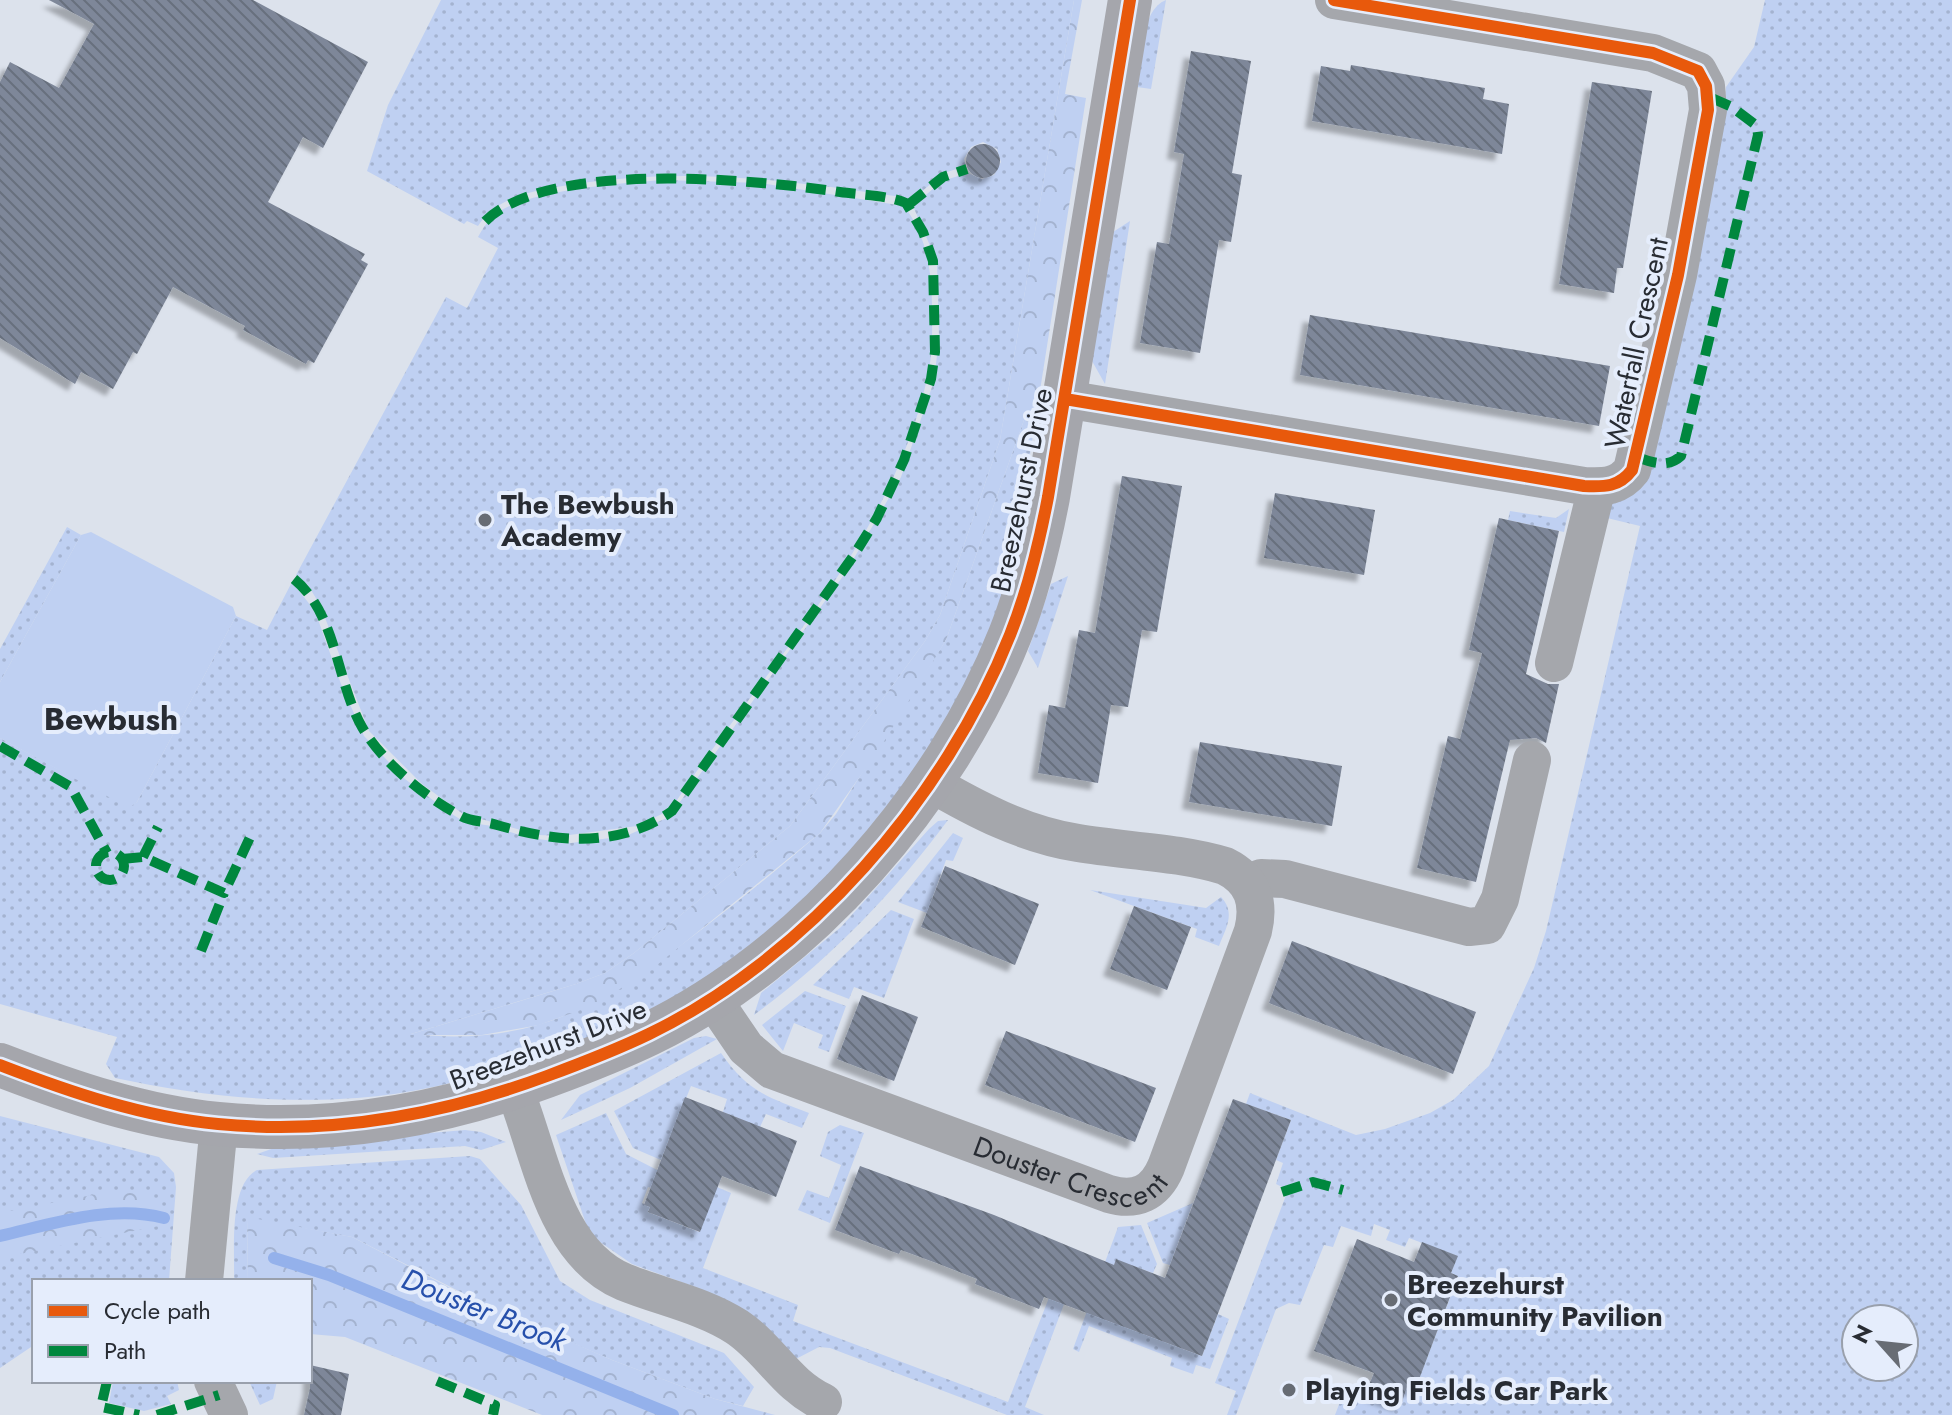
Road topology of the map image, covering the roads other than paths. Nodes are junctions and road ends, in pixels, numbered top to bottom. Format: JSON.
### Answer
{"nodes":[{"id":1,"x":1130,"y":0,"type":"edge"},
{"id":2,"x":1334,"y":0,"type":"edge"},
{"id":3,"x":1065,"y":399,"type":"junction"},
{"id":4,"x":1597,"y":487,"type":"junction"},
{"id":5,"x":1554,"y":663,"type":"dead end"},
{"id":6,"x":1532,"y":760,"type":"dead end"},
{"id":7,"x":929,"y":782,"type":"junction"},
{"id":8,"x":1248,"y":884,"type":"junction"},
{"id":9,"x":712,"y":998,"type":"junction"},
{"id":10,"x":0,"y":1065,"type":"edge"},
{"id":11,"x":514,"y":1088,"type":"junction"},
{"id":12,"x":219,"y":1124,"type":"junction"},
{"id":13,"x":204,"y":1279,"type":"edge"},
{"id":14,"x":214,"y":1383,"type":"edge"},
{"id":15,"x":823,"y":1402,"type":"dead end"},
{"id":16,"x":229,"y":1415,"type":"edge"}],
"edges":[{"from":1,"to":3,"type":"street","name":"Breezehurst Drive"},
{"from":2,"to":4,"type":"street","name":"Waterfall Crescent"},
{"from":3,"to":4,"type":"street","name":"Waterfall Crescent"},
{"from":3,"to":7,"type":"street","name":"Breezehurst Drive"},
{"from":4,"to":5,"type":"street"},
{"from":6,"to":8,"type":"street"},
{"from":7,"to":8,"type":"street"},
{"from":7,"to":9,"type":"street","name":"Breezehurst Drive"},
{"from":8,"to":9,"type":"street","name":"Douster Crescent"},
{"from":9,"to":11,"type":"street","name":"Breezehurst Drive"},
{"from":10,"to":12,"type":"street","name":"Breezehurst Drive"},
{"from":11,"to":12,"type":"street","name":"Breezehurst Drive"},
{"from":11,"to":15,"type":"street"},
{"from":12,"to":13,"type":"street"},
{"from":14,"to":16,"type":"street"}]}
